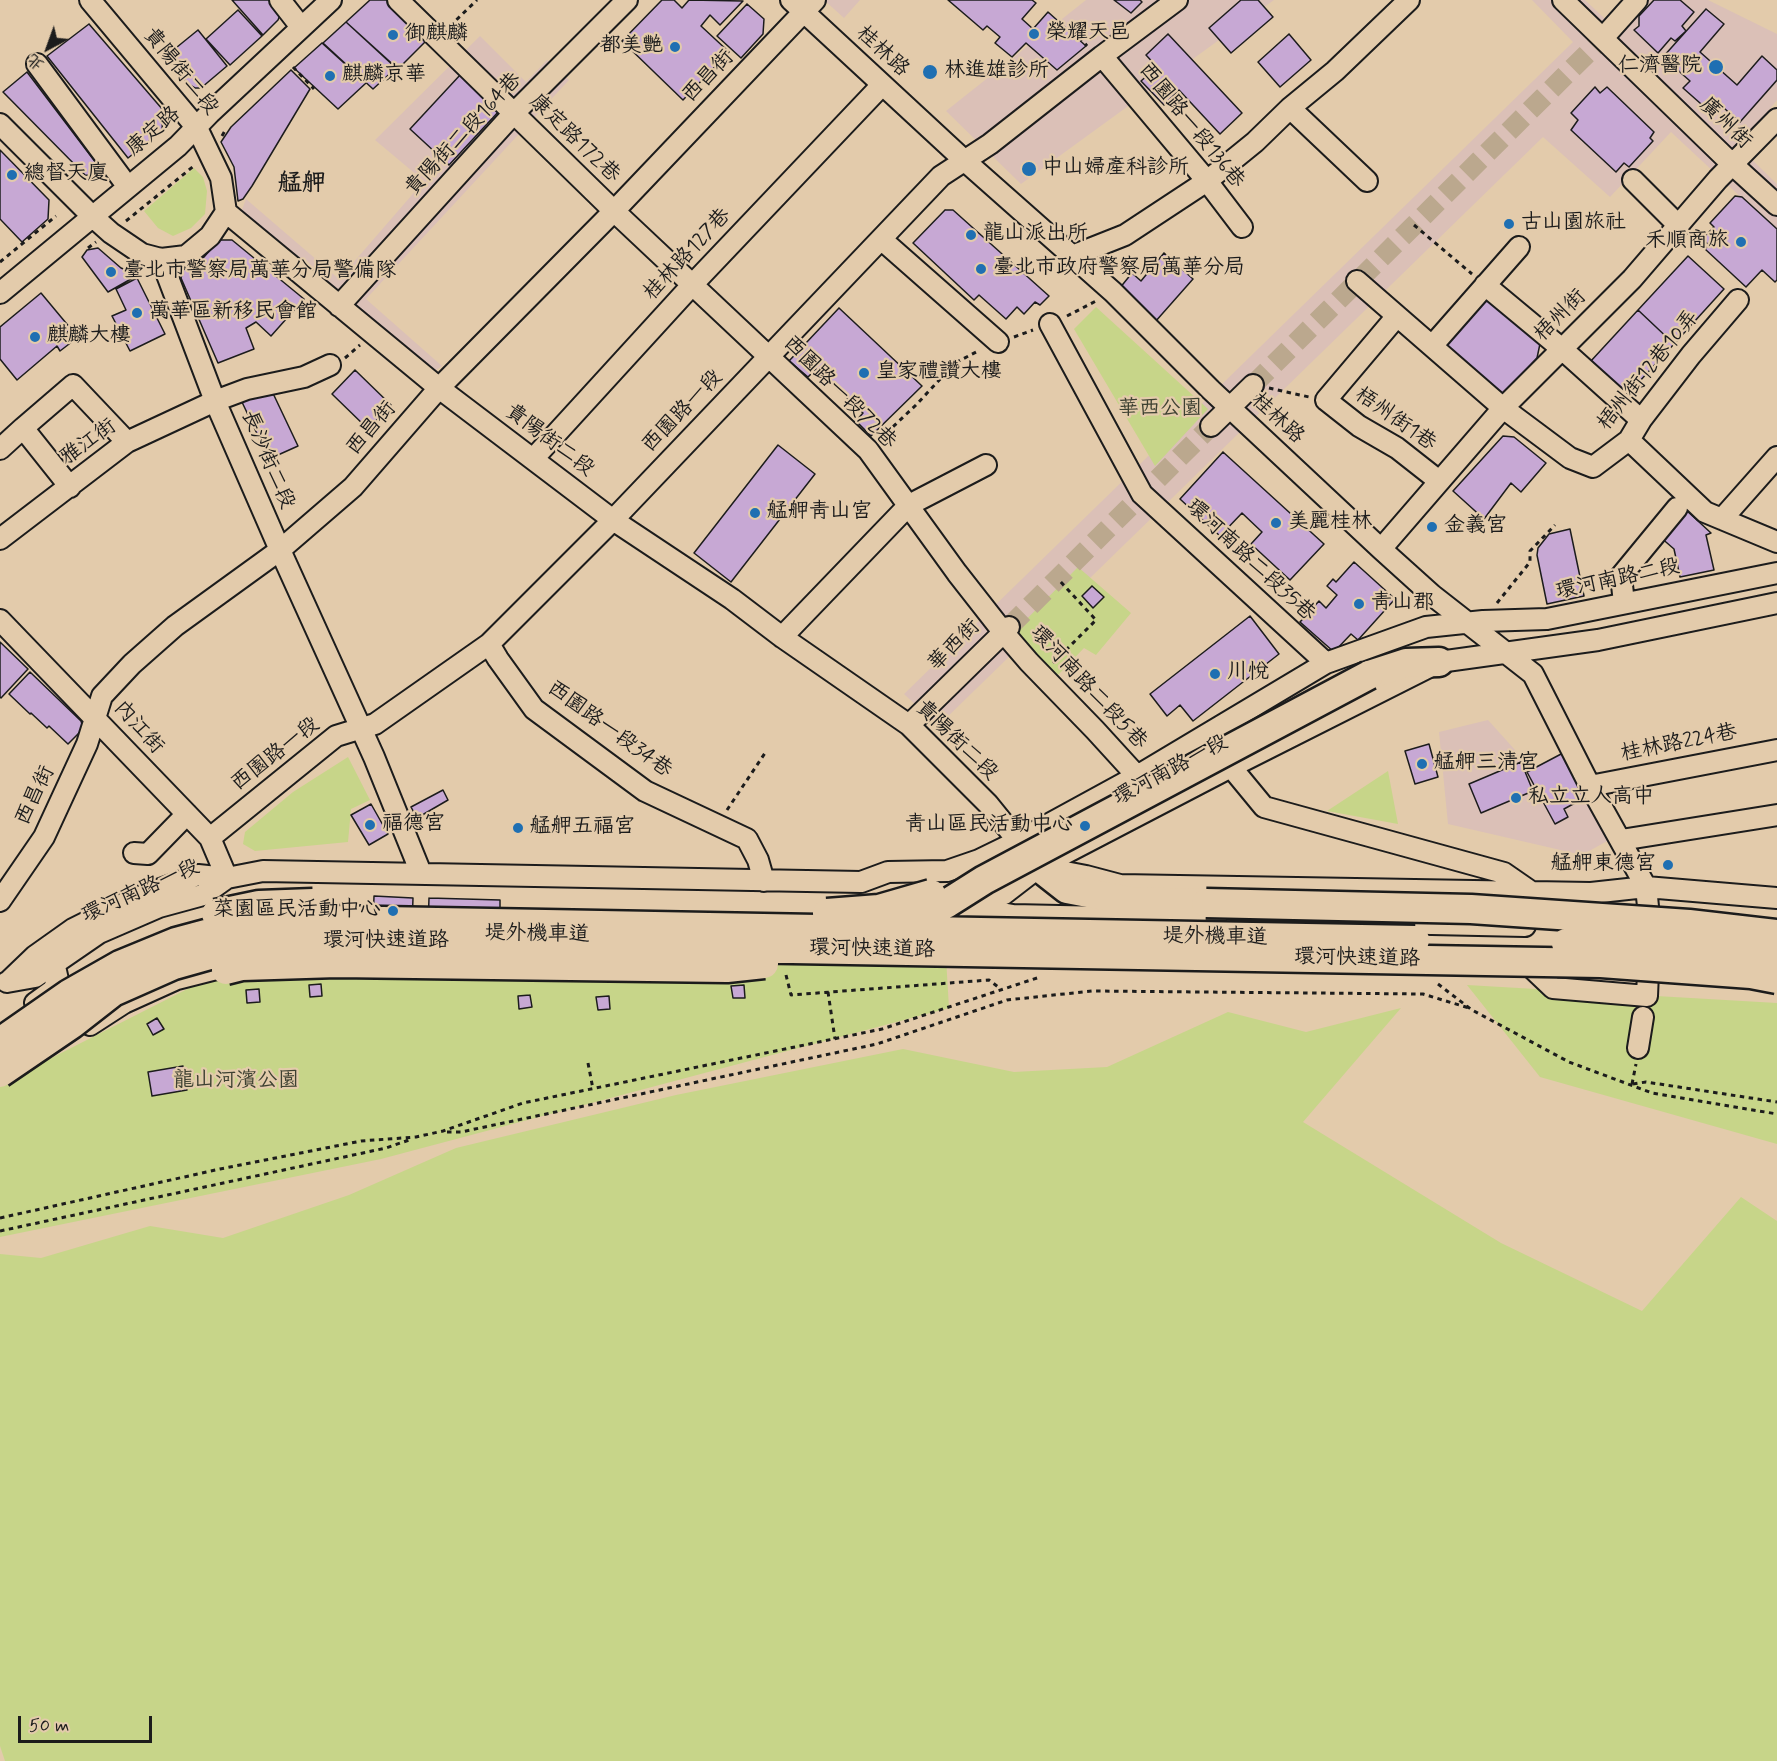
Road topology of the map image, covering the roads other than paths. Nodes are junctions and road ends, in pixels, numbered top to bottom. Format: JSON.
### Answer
{"nodes":[{"id":1,"x":90,"y":0,"type":"edge"},
{"id":2,"x":280,"y":0,"type":"edge"},
{"id":3,"x":331,"y":0,"type":"edge"},
{"id":4,"x":398,"y":0,"type":"edge"},
{"id":5,"x":627,"y":0,"type":"edge"},
{"id":6,"x":1177,"y":0,"type":"edge"},
{"id":7,"x":1409,"y":0,"type":"edge"},
{"id":8,"x":1563,"y":0,"type":"edge"},
{"id":9,"x":1636,"y":0,"type":"edge"},
{"id":10,"x":803,"y":4,"type":"edge"},
{"id":11,"x":301,"y":27,"type":"junction"},
{"id":12,"x":1603,"y":38,"type":"junction"},
{"id":13,"x":1100,"y":57,"type":"junction"},
{"id":14,"x":37,"y":64,"type":"dead end"},
{"id":15,"x":882,"y":86,"type":"junction"},
{"id":16,"x":1290,"y":108,"type":"junction"},
{"id":17,"x":514,"y":113,"type":"junction"},
{"id":18,"x":1777,"y":119,"type":"edge"},
{"id":19,"x":0,"y":124,"type":"edge"},
{"id":20,"x":197,"y":128,"type":"junction"},
{"id":21,"x":965,"y":162,"type":"junction"},
{"id":22,"x":1733,"y":165,"type":"junction"},
{"id":23,"x":1633,"y":180,"type":"dead end"},
{"id":24,"x":1207,"y":181,"type":"junction"},
{"id":25,"x":1367,"y":181,"type":"dead end"},
{"id":26,"x":128,"y":187,"type":"junction"},
{"id":27,"x":1777,"y":205,"type":"edge"},
{"id":28,"x":614,"y":211,"type":"junction"},
{"id":29,"x":226,"y":212,"type":"junction"},
{"id":30,"x":92,"y":216,"type":"junction"},
{"id":31,"x":1679,"y":226,"type":"junction"},
{"id":32,"x":1242,"y":227,"type":"dead end"},
{"id":33,"x":881,"y":239,"type":"junction"},
{"id":34,"x":1519,"y":247,"type":"dead end"},
{"id":35,"x":1072,"y":256,"type":"junction"},
{"id":36,"x":161,"y":259,"type":"junction"},
{"id":37,"x":1358,"y":281,"type":"dead end"},
{"id":38,"x":693,"y":284,"type":"junction"},
{"id":39,"x":1485,"y":285,"type":"junction"},
{"id":40,"x":0,"y":293,"type":"edge"},
{"id":41,"x":1738,"y":300,"type":"dead end"},
{"id":42,"x":339,"y":306,"type":"junction"},
{"id":43,"x":1397,"y":316,"type":"junction"},
{"id":44,"x":1050,"y":324,"type":"road end"},
{"id":45,"x":998,"y":342,"type":"road end"},
{"id":46,"x":1432,"y":346,"type":"junction"},
{"id":47,"x":1562,"y":349,"type":"junction"},
{"id":48,"x":768,"y":357,"type":"junction"},
{"id":49,"x":330,"y":365,"type":"road end"},
{"id":50,"x":1253,"y":385,"type":"tunnel mouth"},
{"id":51,"x":439,"y":388,"type":"junction"},
{"id":52,"x":215,"y":401,"type":"junction"},
{"id":53,"x":1230,"y":407,"type":"junction"},
{"id":54,"x":1503,"y":408,"type":"junction"},
{"id":55,"x":1641,"y":420,"type":"junction"},
{"id":56,"x":1211,"y":426,"type":"tunnel mouth"},
{"id":57,"x":23,"y":428,"type":"junction"},
{"id":58,"x":1629,"y":440,"type":"junction"},
{"id":59,"x":127,"y":442,"type":"junction"},
{"id":60,"x":0,"y":449,"type":"edge"},
{"id":61,"x":1777,"y":457,"type":"edge"},
{"id":62,"x":532,"y":459,"type":"junction"},
{"id":63,"x":986,"y":465,"type":"dead end"},
{"id":64,"x":1439,"y":481,"type":"junction"},
{"id":65,"x":70,"y":487,"type":"junction"},
{"id":66,"x":909,"y":505,"type":"junction"},
{"id":67,"x":1677,"y":508,"type":"dead end"},
{"id":68,"x":613,"y":519,"type":"junction"},
{"id":69,"x":1722,"y":519,"type":"junction"},
{"id":70,"x":0,"y":539,"type":"edge"},
{"id":71,"x":1777,"y":542,"type":"edge"},
{"id":72,"x":1381,"y":549,"type":"junction"},
{"id":73,"x":280,"y":550,"type":"junction"},
{"id":74,"x":1777,"y":573,"type":"edge"},
{"id":75,"x":1624,"y":603,"type":"junction"},
{"id":76,"x":1777,"y":603,"type":"edge"},
{"id":77,"x":0,"y":620,"type":"edge"},
{"id":78,"x":1475,"y":622,"type":"junction"},
{"id":79,"x":1006,"y":630,"type":"junction"},
{"id":80,"x":782,"y":637,"type":"junction"},
{"id":81,"x":489,"y":644,"type":"junction"},
{"id":82,"x":1506,"y":651,"type":"junction"},
{"id":83,"x":1439,"y":662,"type":"junction"},
{"id":84,"x":1326,"y":663,"type":"junction"},
{"id":85,"x":95,"y":716,"type":"junction"},
{"id":86,"x":909,"y":725,"type":"junction"},
{"id":87,"x":359,"y":728,"type":"junction"},
{"id":88,"x":1777,"y":750,"type":"edge"},
{"id":89,"x":1231,"y":767,"type":"junction"},
{"id":90,"x":1137,"y":776,"type":"junction"},
{"id":91,"x":1590,"y":786,"type":"junction"},
{"id":92,"x":187,"y":814,"type":"junction"},
{"id":93,"x":1777,"y":815,"type":"edge"},
{"id":94,"x":210,"y":838,"type":"junction"},
{"id":95,"x":1621,"y":840,"type":"junction"},
{"id":96,"x":1018,"y":841,"type":"junction"},
{"id":97,"x":134,"y":853,"type":"dead end"},
{"id":98,"x":1040,"y":867,"type":"junction"},
{"id":99,"x":421,"y":873,"type":"junction"},
{"id":100,"x":227,"y":878,"type":"junction"},
{"id":101,"x":984,"y":880,"type":"junction"},
{"id":102,"x":764,"y":881,"type":"junction"},
{"id":103,"x":861,"y":882,"type":"junction"},
{"id":104,"x":1646,"y":887,"type":"junction"},
{"id":105,"x":1530,"y":891,"type":"junction"},
{"id":106,"x":1777,"y":898,"type":"edge"},
{"id":107,"x":0,"y":901,"type":"edge"},
{"id":108,"x":972,"y":908,"type":"junction"},
{"id":109,"x":1777,"y":924,"type":"edge"},
{"id":110,"x":1650,"y":926,"type":"junction"},
{"id":111,"x":1777,"y":934,"type":"edge"},
{"id":112,"x":1777,"y":952,"type":"edge"},
{"id":113,"x":852,"y":958,"type":"junction"},
{"id":114,"x":54,"y":962,"type":"junction"},
{"id":115,"x":1777,"y":964,"type":"edge"},
{"id":116,"x":1648,"y":973,"type":"junction"},
{"id":117,"x":1777,"y":979,"type":"edge"},
{"id":118,"x":3,"y":983,"type":"edge"},
{"id":119,"x":1777,"y":991,"type":"edge"},
{"id":120,"x":1643,"y":1017,"type":"dead end"},
{"id":121,"x":0,"y":1018,"type":"edge"},
{"id":122,"x":72,"y":1024,"type":"junction"},
{"id":123,"x":0,"y":1027,"type":"edge"},
{"id":124,"x":0,"y":1042,"type":"edge"},
{"id":125,"x":1638,"y":1048,"type":"dead end"},
{"id":126,"x":0,"y":1071,"type":"edge"},
{"id":127,"x":0,"y":1084,"type":"edge"}],
"edges":[{"from":1,"to":20,"type":"street","name":"貴陽街二段"},
{"from":2,"to":11,"type":"street"},
{"from":3,"to":11,"type":"street","name":"康定路"},
{"from":4,"to":17,"type":"street","name":"康定路172巷"},
{"from":5,"to":17,"type":"street","name":"貴陽街二段164巷"},
{"from":6,"to":13,"type":"street","name":"西園路一段"},
{"from":7,"to":16,"type":"street"},
{"from":8,"to":12,"type":"street","name":"廣州街"},
{"from":9,"to":12,"type":"street"},
{"from":10,"to":15,"type":"street","name":"桂林路"},
{"from":10,"to":28,"type":"street","name":"西昌街"},
{"from":11,"to":20,"type":"street","name":"康定路"},
{"from":12,"to":22,"type":"street","name":"廣州街"},
{"from":13,"to":21,"type":"street","name":"西園路一段"},
{"from":13,"to":24,"type":"street","name":"西園路一段136巷"},
{"from":14,"to":26,"type":"street"},
{"from":15,"to":21,"type":"street","name":"桂林路"},
{"from":15,"to":38,"type":"street","name":"桂林路127巷"},
{"from":16,"to":24,"type":"street"},
{"from":16,"to":25,"type":"street"},
{"from":17,"to":28,"type":"street","name":"康定路172巷"},
{"from":17,"to":42,"type":"street","name":"貴陽街二段164巷"},
{"from":18,"to":22,"type":"street","name":"梧州街"},
{"from":19,"to":30,"type":"street"},
{"from":20,"to":26,"type":"street","name":"康定路"},
{"from":20,"to":29,"type":"street","name":"貴陽街二段"},
{"from":21,"to":33,"type":"street","name":"西園路一段"},
{"from":21,"to":35,"type":"street","name":"桂林路"},
{"from":22,"to":27,"type":"street","name":"廣州街"},
{"from":22,"to":31,"type":"street","name":"梧州街"},
{"from":23,"to":31,"type":"street"},
{"from":24,"to":32,"type":"street","name":"西園路一段136巷"},
{"from":24,"to":35,"type":"street"},
{"from":26,"to":30,"type":"street","name":"康定路"},
{"from":28,"to":38,"type":"street","name":"西園路一段72巷"},
{"from":28,"to":51,"type":"street","name":"西昌街"},
{"from":29,"to":36,"type":"street"},
{"from":29,"to":42,"type":"street","name":"貴陽街二段"},
{"from":30,"to":36,"type":"street"},
{"from":30,"to":40,"type":"street","name":"康定路"},
{"from":31,"to":47,"type":"street","name":"梧州街"},
{"from":33,"to":45,"type":"street"},
{"from":33,"to":48,"type":"street","name":"西園路一段"},
{"from":34,"to":39,"type":"street"},
{"from":35,"to":53,"type":"street","name":"桂林路"},
{"from":36,"to":52,"type":"street","name":"長沙街二段"},
{"from":37,"to":43,"type":"street"},
{"from":38,"to":48,"type":"street","name":"西園路一段72巷"},
{"from":38,"to":62,"type":"street","name":"桂林路127巷"},
{"from":39,"to":46,"type":"street"},
{"from":39,"to":47,"type":"street"},
{"from":41,"to":55,"type":"street","name":"梧州街12巷10弄"},
{"from":42,"to":51,"type":"street","name":"貴陽街二段"},
{"from":43,"to":46,"type":"street"},
{"from":43,"to":64,"type":"street","name":"梧州街1巷"},
{"from":44,"to":84,"type":"street","name":"環河南路二段35巷"},
{"from":46,"to":54,"type":"street"},
{"from":47,"to":54,"type":"street","name":"梧州街"},
{"from":47,"to":55,"type":"street"},
{"from":48,"to":66,"type":"street","name":"西園路一段72巷"},
{"from":48,"to":68,"type":"street","name":"西園路一段"},
{"from":49,"to":52,"type":"street","name":"雅江街"},
{"from":50,"to":53,"type":"street"},
{"from":51,"to":62,"type":"street","name":"貴陽街二段"},
{"from":51,"to":73,"type":"street","name":"西昌街"},
{"from":52,"to":59,"type":"street","name":"雅江街"},
{"from":52,"to":73,"type":"street","name":"長沙街二段"},
{"from":53,"to":56,"type":"street"},
{"from":53,"to":72,"type":"street","name":"桂林路"},
{"from":54,"to":58,"type":"street","name":"梧州街12巷10弄"},
{"from":54,"to":64,"type":"street","name":"梧州街"},
{"from":55,"to":58,"type":"street","name":"梧州街12巷10弄"},
{"from":57,"to":59,"type":"street"},
{"from":57,"to":60,"type":"street"},
{"from":57,"to":65,"type":"street"},
{"from":58,"to":69,"type":"street"},
{"from":59,"to":65,"type":"street","name":"雅江街"},
{"from":61,"to":69,"type":"street"},
{"from":62,"to":68,"type":"street","name":"貴陽街二段"},
{"from":63,"to":66,"type":"street"},
{"from":64,"to":72,"type":"street","name":"梧州街"},
{"from":65,"to":70,"type":"street","name":"雅江街"},
{"from":66,"to":79,"type":"street","name":"西園路一段72巷"},
{"from":66,"to":80,"type":"street"},
{"from":67,"to":75,"type":"street"},
{"from":68,"to":80,"type":"street","name":"貴陽街二段"},
{"from":68,"to":81,"type":"street","name":"西園路一段"},
{"from":69,"to":71,"type":"street"},
{"from":72,"to":78,"type":"street","name":"桂林路"},
{"from":73,"to":85,"type":"street","name":"西昌街"},
{"from":73,"to":87,"type":"street","name":"長沙街二段"},
{"from":74,"to":75,"type":"street","name":"環河南路二段"},
{"from":75,"to":78,"type":"street","name":"環河南路二段"},
{"from":76,"to":82,"type":"street"},
{"from":77,"to":85,"type":"street","name":"內江街"},
{"from":78,"to":82,"type":"street","name":"桂林路"},
{"from":78,"to":84,"type":"street","name":"環河南路一段"},
{"from":79,"to":86,"type":"street","name":"華西街"},
{"from":79,"to":90,"type":"street","name":"環河南路二段5巷"},
{"from":80,"to":86,"type":"street","name":"貴陽街二段"},
{"from":81,"to":87,"type":"street","name":"西園路一段"},
{"from":81,"to":102,"type":"street","name":"西園路一段34巷"},
{"from":82,"to":83,"type":"street","name":"環河南路一段"},
{"from":82,"to":91,"type":"street","name":"桂林路"},
{"from":83,"to":89,"type":"street","name":"環河南路一段"},
{"from":83,"to":101,"type":"highway","bridge":true},
{"from":84,"to":90,"type":"street","name":"環河南路一段"},
{"from":85,"to":92,"type":"street","name":"內江街"},
{"from":85,"to":107,"type":"street","name":"西昌街"},
{"from":86,"to":96,"type":"street","name":"貴陽街二段"},
{"from":87,"to":94,"type":"street","name":"西園路一段"},
{"from":87,"to":99,"type":"street","name":"長沙街二段"},
{"from":88,"to":91,"type":"street","name":"桂林路224巷"},
{"from":89,"to":98,"type":"street","name":"環河南路一段"},
{"from":89,"to":105,"type":"street"},
{"from":90,"to":96,"type":"street","name":"環河南路一段"},
{"from":91,"to":95,"type":"street","name":"桂林路"},
{"from":92,"to":94,"type":"street","name":"內江街"},
{"from":92,"to":97,"type":"street"},
{"from":93,"to":95,"type":"street"},
{"from":94,"to":100,"type":"street","name":"內江街"},
{"from":95,"to":104,"type":"street","name":"桂林路"},
{"from":96,"to":98,"type":"street","name":"貴陽街二段"},
{"from":96,"to":103,"type":"street","name":"環河南路一段"},
{"from":98,"to":105,"type":"street"},
{"from":98,"to":108,"type":"street","name":"環河南路一段"},
{"from":98,"to":111,"type":"highway","bridge":true},
{"from":99,"to":100,"type":"street","name":"環河南路一段"},
{"from":99,"to":102,"type":"street","name":"環河南路一段"},
{"from":100,"to":114,"type":"street","name":"環河南路一段"},
{"from":100,"to":118,"type":"street","name":"環河南路一段"},
{"from":101,"to":121,"type":"highway","bridge":true},
{"from":101,"to":122,"type":"highway","bridge":true},
{"from":102,"to":103,"type":"street","name":"環河南路一段"},
{"from":103,"to":108,"type":"street","name":"環河南路一段"},
{"from":104,"to":105,"type":"street"},
{"from":104,"to":106,"type":"street"},
{"from":104,"to":110,"type":"street","name":"桂林路"},
{"from":108,"to":110,"type":"street"},
{"from":109,"to":110,"type":"street"},
{"from":110,"to":115,"type":"street"},
{"from":110,"to":116,"type":"street","name":"桂林路"},
{"from":112,"to":124,"type":"highway","name":"環河快速道路","bridge":true},
{"from":113,"to":116,"type":"street","name":"堤外機車道"},
{"from":113,"to":126,"type":"street","name":"堤外機車道"},
{"from":113,"to":127,"type":"street","name":"堤外機車道"},
{"from":114,"to":118,"type":"street","name":"環河南路一段"},
{"from":114,"to":123,"type":"street"},
{"from":116,"to":119,"type":"street","name":"堤外機車道"},
{"from":117,"to":122,"type":"highway","name":"環河快速道路","bridge":true},
{"from":120,"to":125,"type":"street"},
{"from":122,"to":126,"type":"highway","name":"環河快速道路","bridge":true}]}
